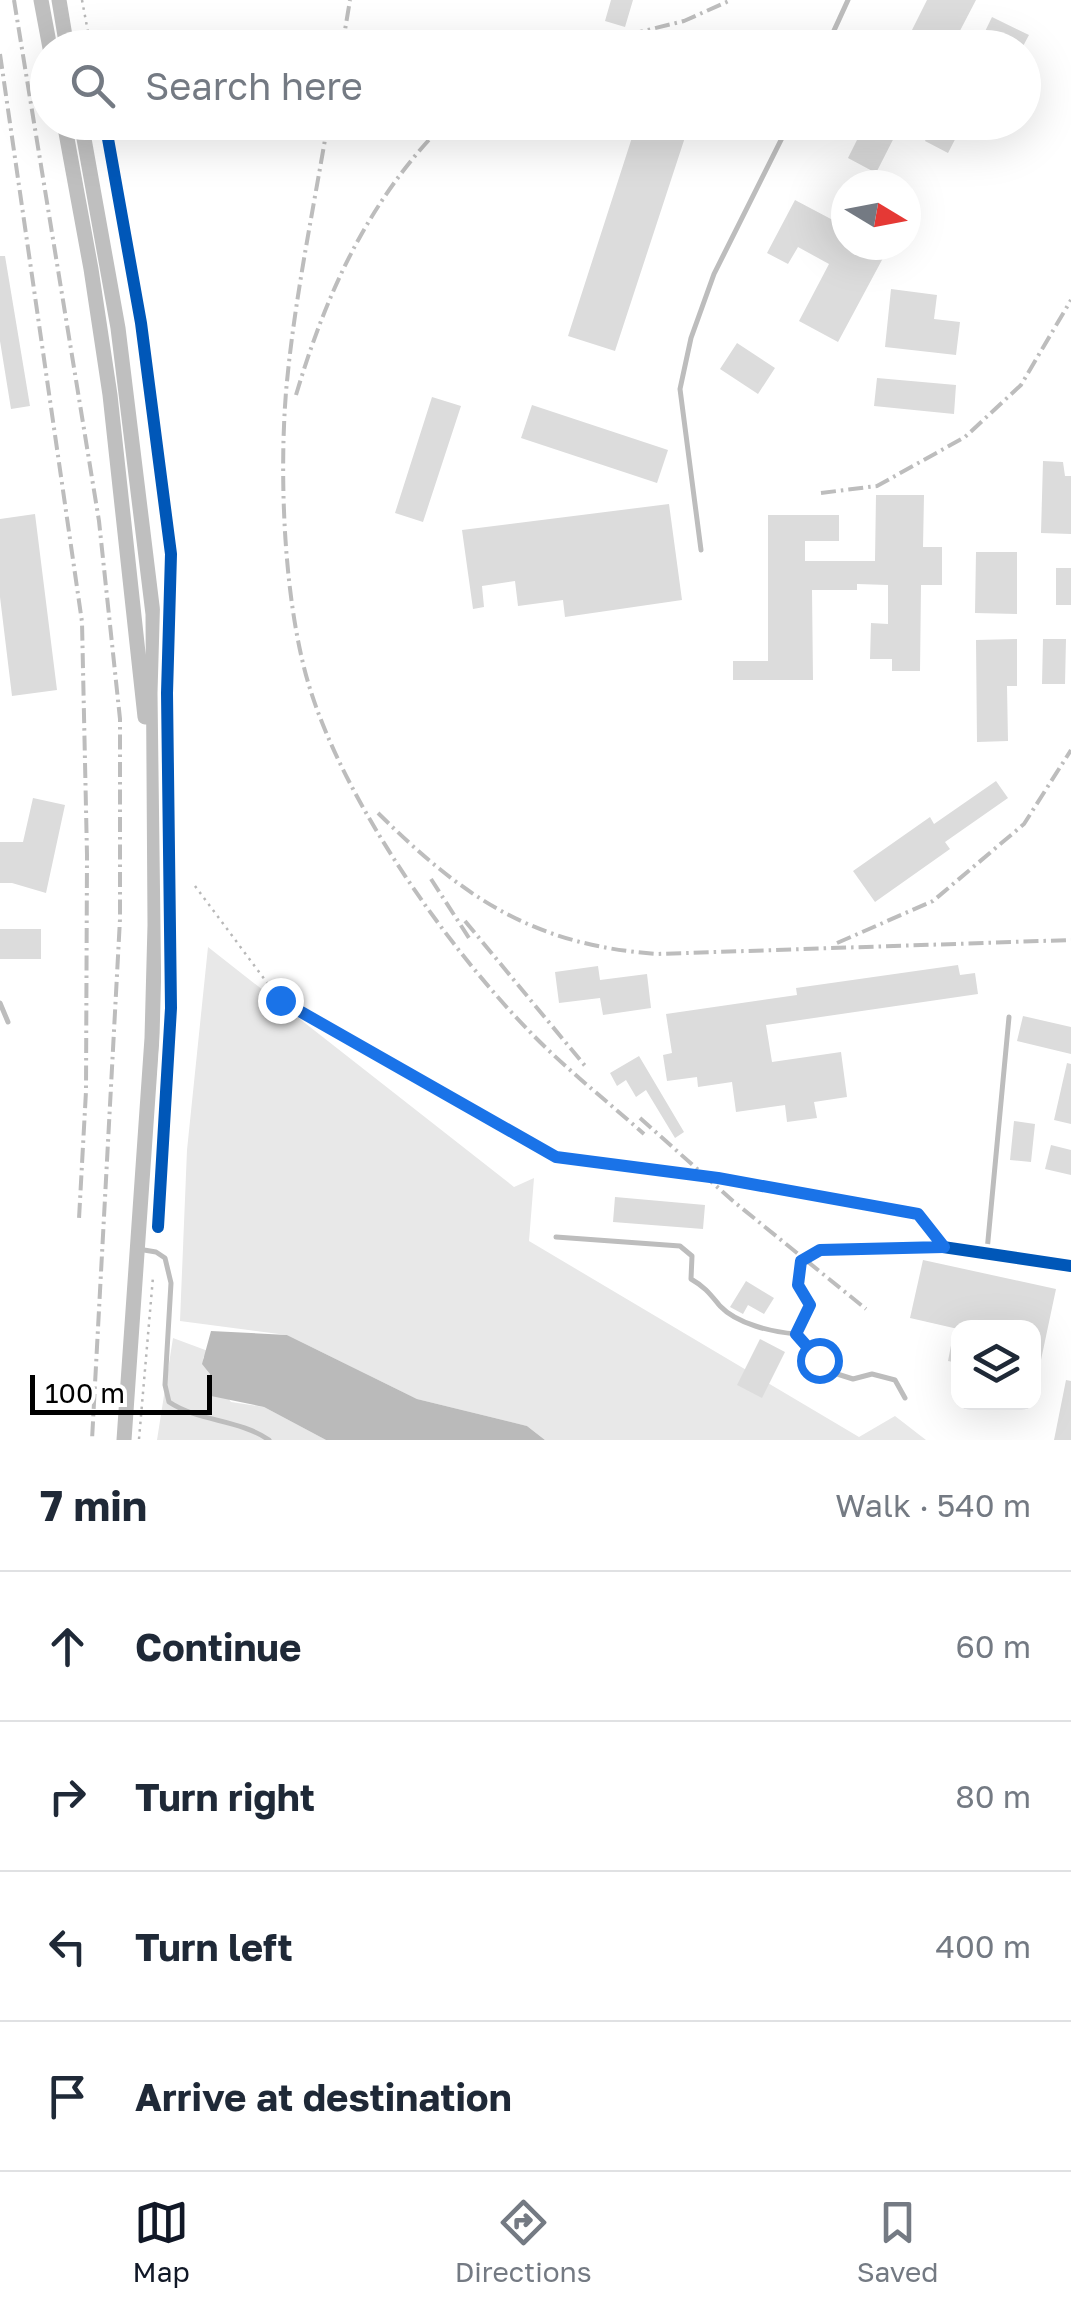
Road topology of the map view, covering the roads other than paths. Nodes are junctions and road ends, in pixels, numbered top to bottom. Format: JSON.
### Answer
{"nodes":[{"id":1,"x":41,"y":0,"type":"edge"},
{"id":2,"x":59,"y":0,"type":"edge"},
{"id":3,"x":848,"y":0,"type":"edge"},
{"id":4,"x":47,"y":30,"type":"edge"},
{"id":5,"x":65,"y":30,"type":"edge"},
{"id":6,"x":834,"y":30,"type":"edge"},
{"id":7,"x":67,"y":140,"type":"edge"},
{"id":8,"x":84,"y":140,"type":"edge"},
{"id":9,"x":781,"y":140,"type":"edge"},
{"id":10,"x":700,"y":550,"type":"dead end"},
{"id":11,"x":154,"y":815,"type":"junction"},
{"id":12,"x":0,"y":1003,"type":"edge"},
{"id":13,"x":1009,"y":1016,"type":"dead end"},
{"id":14,"x":8,"y":1022,"type":"dead end"},
{"id":15,"x":556,"y":1237,"type":"dead end"},
{"id":16,"x":944,"y":1247,"type":"joint"},
{"id":17,"x":137,"y":1249,"type":"junction"},
{"id":18,"x":987,"y":1254,"type":"junction"},
{"id":19,"x":1071,"y":1266,"type":"edge"},
{"id":20,"x":796,"y":1334,"type":"junction"},
{"id":21,"x":905,"y":1398,"type":"dead end"},
{"id":22,"x":124,"y":1440,"type":"edge"},
{"id":23,"x":269,"y":1440,"type":"edge"}],
"edges":[{"from":1,"to":4,"type":"main road"},
{"from":2,"to":5,"type":"main road"},
{"from":3,"to":6,"type":"lane"},
{"from":7,"to":11,"type":"main road"},
{"from":8,"to":11,"type":"main road"},
{"from":9,"to":10,"type":"lane"},
{"from":11,"to":17,"type":"main road"},
{"from":12,"to":14,"type":"lane"},
{"from":13,"to":18,"type":"lane"},
{"from":15,"to":20,"type":"lane"},
{"from":16,"to":18,"type":"street"},
{"from":16,"to":20,"type":"lane"},
{"from":17,"to":22,"type":"main road"},
{"from":17,"to":23,"type":"lane"},
{"from":18,"to":19,"type":"street"},
{"from":20,"to":21,"type":"lane"}]}
